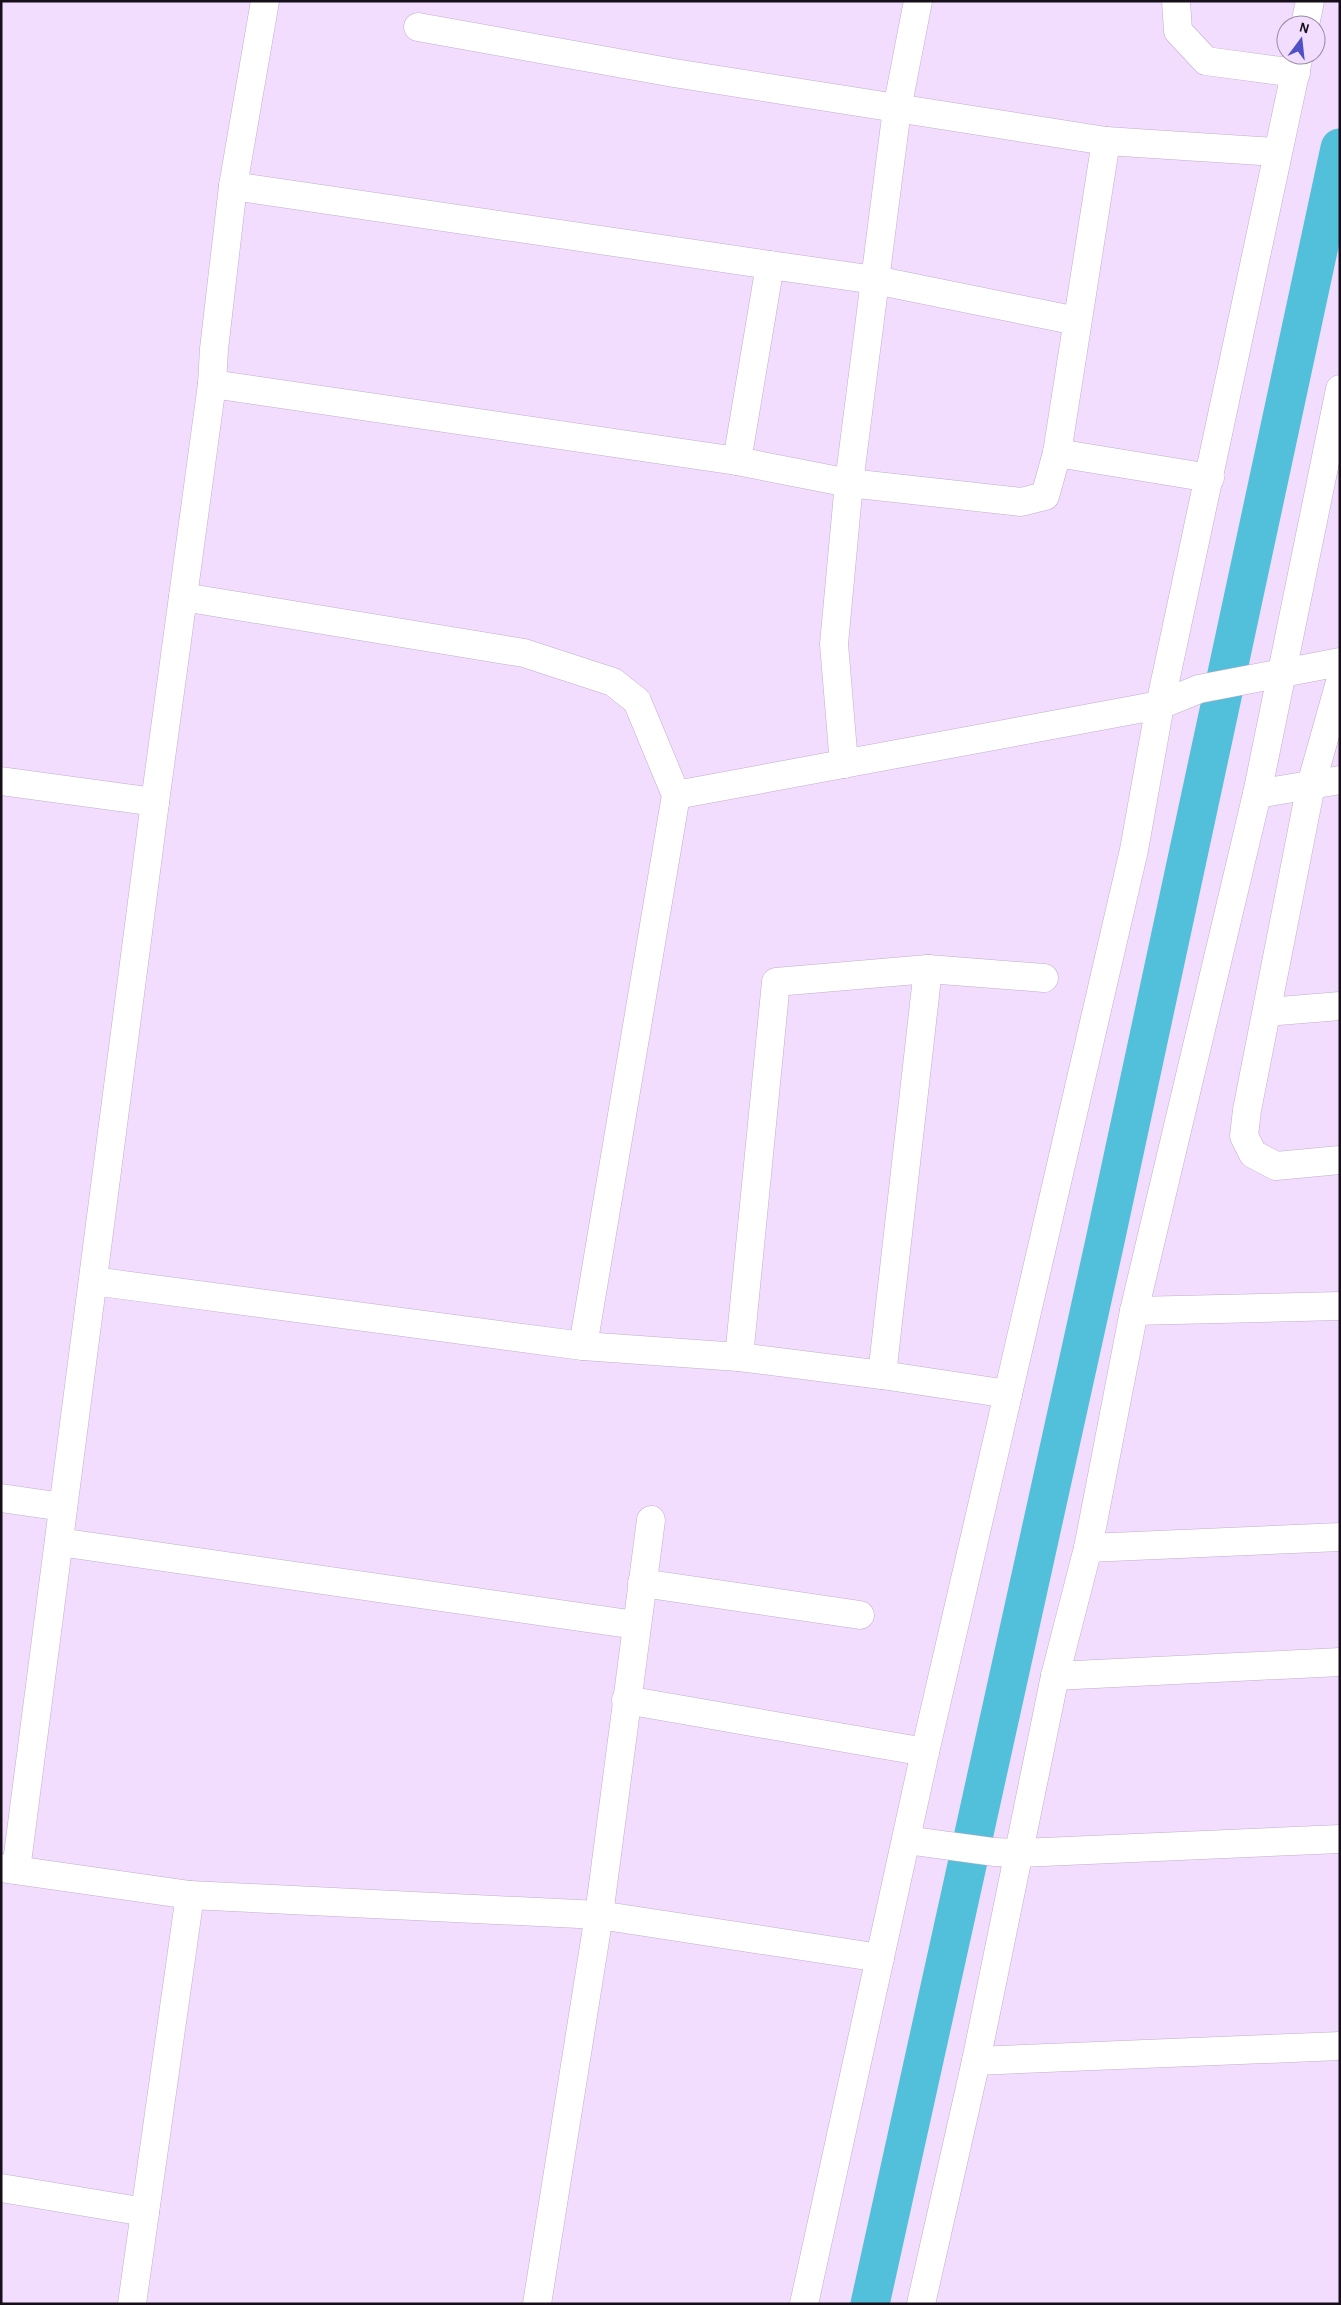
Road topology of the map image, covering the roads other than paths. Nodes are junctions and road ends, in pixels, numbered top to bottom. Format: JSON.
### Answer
{"nodes":[{"id":1,"x":265,"y":1,"type":"edge"},
{"id":2,"x":918,"y":1,"type":"edge"},
{"id":3,"x":1176,"y":1,"type":"edge"},
{"id":4,"x":1310,"y":1,"type":"edge"},
{"id":5,"x":1307,"y":15,"type":"edge"},
{"id":6,"x":418,"y":27,"type":"dead end"},
{"id":7,"x":1276,"y":63,"type":"edge"},
{"id":8,"x":1297,"y":65,"type":"edge"},
{"id":9,"x":897,"y":109,"type":"junction"},
{"id":10,"x":1106,"y":141,"type":"junction"},
{"id":11,"x":1277,"y":152,"type":"junction"},
{"id":12,"x":233,"y":186,"type":"junction"},
{"id":13,"x":770,"y":265,"type":"junction"},
{"id":14,"x":875,"y":280,"type":"junction"},
{"id":15,"x":1077,"y":321,"type":"junction"},
{"id":16,"x":212,"y":384,"type":"junction"},
{"id":17,"x":1340,"y":389,"type":"edge"},
{"id":18,"x":1056,"y":453,"type":"junction"},
{"id":19,"x":737,"y":461,"type":"junction"},
{"id":20,"x":1210,"y":478,"type":"junction"},
{"id":21,"x":849,"y":482,"type":"junction"},
{"id":22,"x":183,"y":597,"type":"junction"},
{"id":23,"x":1340,"y":662,"type":"edge"},
{"id":24,"x":1274,"y":673,"type":"junction"},
{"id":25,"x":1340,"y":682,"type":"edge"},
{"id":26,"x":1160,"y":705,"type":"junction"},
{"id":27,"x":844,"y":764,"type":"junction"},
{"id":28,"x":1340,"y":780,"type":"edge"},
{"id":29,"x":1,"y":781,"type":"edge"},
{"id":30,"x":1311,"y":785,"type":"junction"},
{"id":31,"x":1257,"y":794,"type":"junction"},
{"id":32,"x":676,"y":795,"type":"junction"},
{"id":33,"x":155,"y":802,"type":"junction"},
{"id":34,"x":928,"y":969,"type":"junction"},
{"id":35,"x":1044,"y":978,"type":"dead end"},
{"id":36,"x":1340,"y":1006,"type":"edge"},
{"id":37,"x":1267,"y":1012,"type":"junction"},
{"id":38,"x":1340,"y":1160,"type":"edge"},
{"id":39,"x":93,"y":1281,"type":"junction"},
{"id":40,"x":1340,"y":1306,"type":"edge"},
{"id":41,"x":1134,"y":1311,"type":"junction"},
{"id":42,"x":583,"y":1346,"type":"junction"},
{"id":43,"x":739,"y":1357,"type":"junction"},
{"id":44,"x":882,"y":1375,"type":"junction"},
{"id":45,"x":1008,"y":1394,"type":"junction"},
{"id":46,"x":1,"y":1498,"type":"edge"},
{"id":47,"x":63,"y":1507,"type":"junction"},
{"id":48,"x":651,"y":1520,"type":"dead end"},
{"id":49,"x":1340,"y":1537,"type":"edge"},
{"id":50,"x":59,"y":1542,"type":"junction"},
{"id":51,"x":1088,"y":1548,"type":"junction"},
{"id":52,"x":642,"y":1583,"type":"junction"},
{"id":53,"x":860,"y":1615,"type":"dead end"},
{"id":54,"x":636,"y":1625,"type":"junction"},
{"id":55,"x":1340,"y":1662,"type":"edge"},
{"id":56,"x":1055,"y":1676,"type":"junction"},
{"id":57,"x":626,"y":1700,"type":"junction"},
{"id":58,"x":925,"y":1752,"type":"junction"},
{"id":59,"x":1340,"y":1839,"type":"edge"},
{"id":60,"x":906,"y":1840,"type":"junction"},
{"id":61,"x":1007,"y":1853,"type":"junction"},
{"id":62,"x":9,"y":1869,"type":"edge"},
{"id":63,"x":190,"y":1895,"type":"junction"},
{"id":64,"x":599,"y":1915,"type":"junction"},
{"id":65,"x":880,"y":1958,"type":"junction"},
{"id":66,"x":1340,"y":2046,"type":"edge"},
{"id":67,"x":976,"y":2061,"type":"junction"},
{"id":68,"x":1,"y":2188,"type":"edge"},
{"id":69,"x":145,"y":2212,"type":"junction"},
{"id":70,"x":132,"y":2304,"type":"edge"},
{"id":71,"x":537,"y":2304,"type":"edge"},
{"id":72,"x":804,"y":2304,"type":"edge"},
{"id":73,"x":921,"y":2304,"type":"edge"}],
"edges":[{"from":1,"to":12,"type":"street"},
{"from":2,"to":9,"type":"street"},
{"from":3,"to":7,"type":"street"},
{"from":4,"to":5,"type":"street"},
{"from":6,"to":9,"type":"street"},
{"from":8,"to":11,"type":"street"},
{"from":9,"to":10,"type":"street"},
{"from":9,"to":14,"type":"street"},
{"from":10,"to":11,"type":"street"},
{"from":10,"to":15,"type":"street"},
{"from":11,"to":20,"type":"street"},
{"from":12,"to":13,"type":"street"},
{"from":12,"to":16,"type":"street"},
{"from":13,"to":14,"type":"street"},
{"from":13,"to":19,"type":"street"},
{"from":14,"to":15,"type":"street"},
{"from":14,"to":21,"type":"street"},
{"from":15,"to":18,"type":"street"},
{"from":16,"to":19,"type":"street"},
{"from":16,"to":22,"type":"street"},
{"from":17,"to":24,"type":"street"},
{"from":18,"to":20,"type":"street"},
{"from":18,"to":21,"type":"street"},
{"from":19,"to":21,"type":"street"},
{"from":20,"to":26,"type":"street"},
{"from":21,"to":27,"type":"street"},
{"from":22,"to":32,"type":"street"},
{"from":22,"to":33,"type":"street"},
{"from":23,"to":24,"type":"street"},
{"from":24,"to":26,"type":"street"},
{"from":24,"to":31,"type":"street"},
{"from":25,"to":30,"type":"street"},
{"from":26,"to":27,"type":"street"},
{"from":26,"to":45,"type":"street"},
{"from":27,"to":32,"type":"street"},
{"from":28,"to":30,"type":"street"},
{"from":29,"to":33,"type":"street"},
{"from":30,"to":31,"type":"street"},
{"from":30,"to":37,"type":"street"},
{"from":31,"to":41,"type":"street"},
{"from":32,"to":42,"type":"street"},
{"from":33,"to":39,"type":"street"},
{"from":34,"to":35,"type":"street"},
{"from":34,"to":43,"type":"street"},
{"from":34,"to":44,"type":"street"},
{"from":36,"to":37,"type":"street"},
{"from":37,"to":38,"type":"street"},
{"from":39,"to":42,"type":"street"},
{"from":39,"to":47,"type":"street"},
{"from":40,"to":41,"type":"street"},
{"from":41,"to":51,"type":"street"},
{"from":42,"to":43,"type":"street"},
{"from":43,"to":44,"type":"street"},
{"from":44,"to":45,"type":"street"},
{"from":45,"to":58,"type":"street"},
{"from":46,"to":47,"type":"street"},
{"from":47,"to":50,"type":"street"},
{"from":48,"to":52,"type":"street"},
{"from":49,"to":51,"type":"street"},
{"from":50,"to":54,"type":"street"},
{"from":50,"to":62,"type":"street"},
{"from":51,"to":56,"type":"street"},
{"from":52,"to":53,"type":"street"},
{"from":52,"to":54,"type":"street"},
{"from":54,"to":57,"type":"street"},
{"from":55,"to":56,"type":"street"},
{"from":56,"to":61,"type":"street"},
{"from":57,"to":58,"type":"street"},
{"from":57,"to":64,"type":"street"},
{"from":58,"to":60,"type":"street"},
{"from":59,"to":61,"type":"street"},
{"from":60,"to":61,"type":"street"},
{"from":60,"to":65,"type":"street"},
{"from":61,"to":67,"type":"street"},
{"from":62,"to":63,"type":"street"},
{"from":63,"to":64,"type":"street"},
{"from":63,"to":69,"type":"street"},
{"from":64,"to":65,"type":"street"},
{"from":64,"to":71,"type":"street"},
{"from":65,"to":72,"type":"street"},
{"from":66,"to":67,"type":"street"},
{"from":67,"to":73,"type":"street"},
{"from":68,"to":69,"type":"street"},
{"from":69,"to":70,"type":"street"}]}
